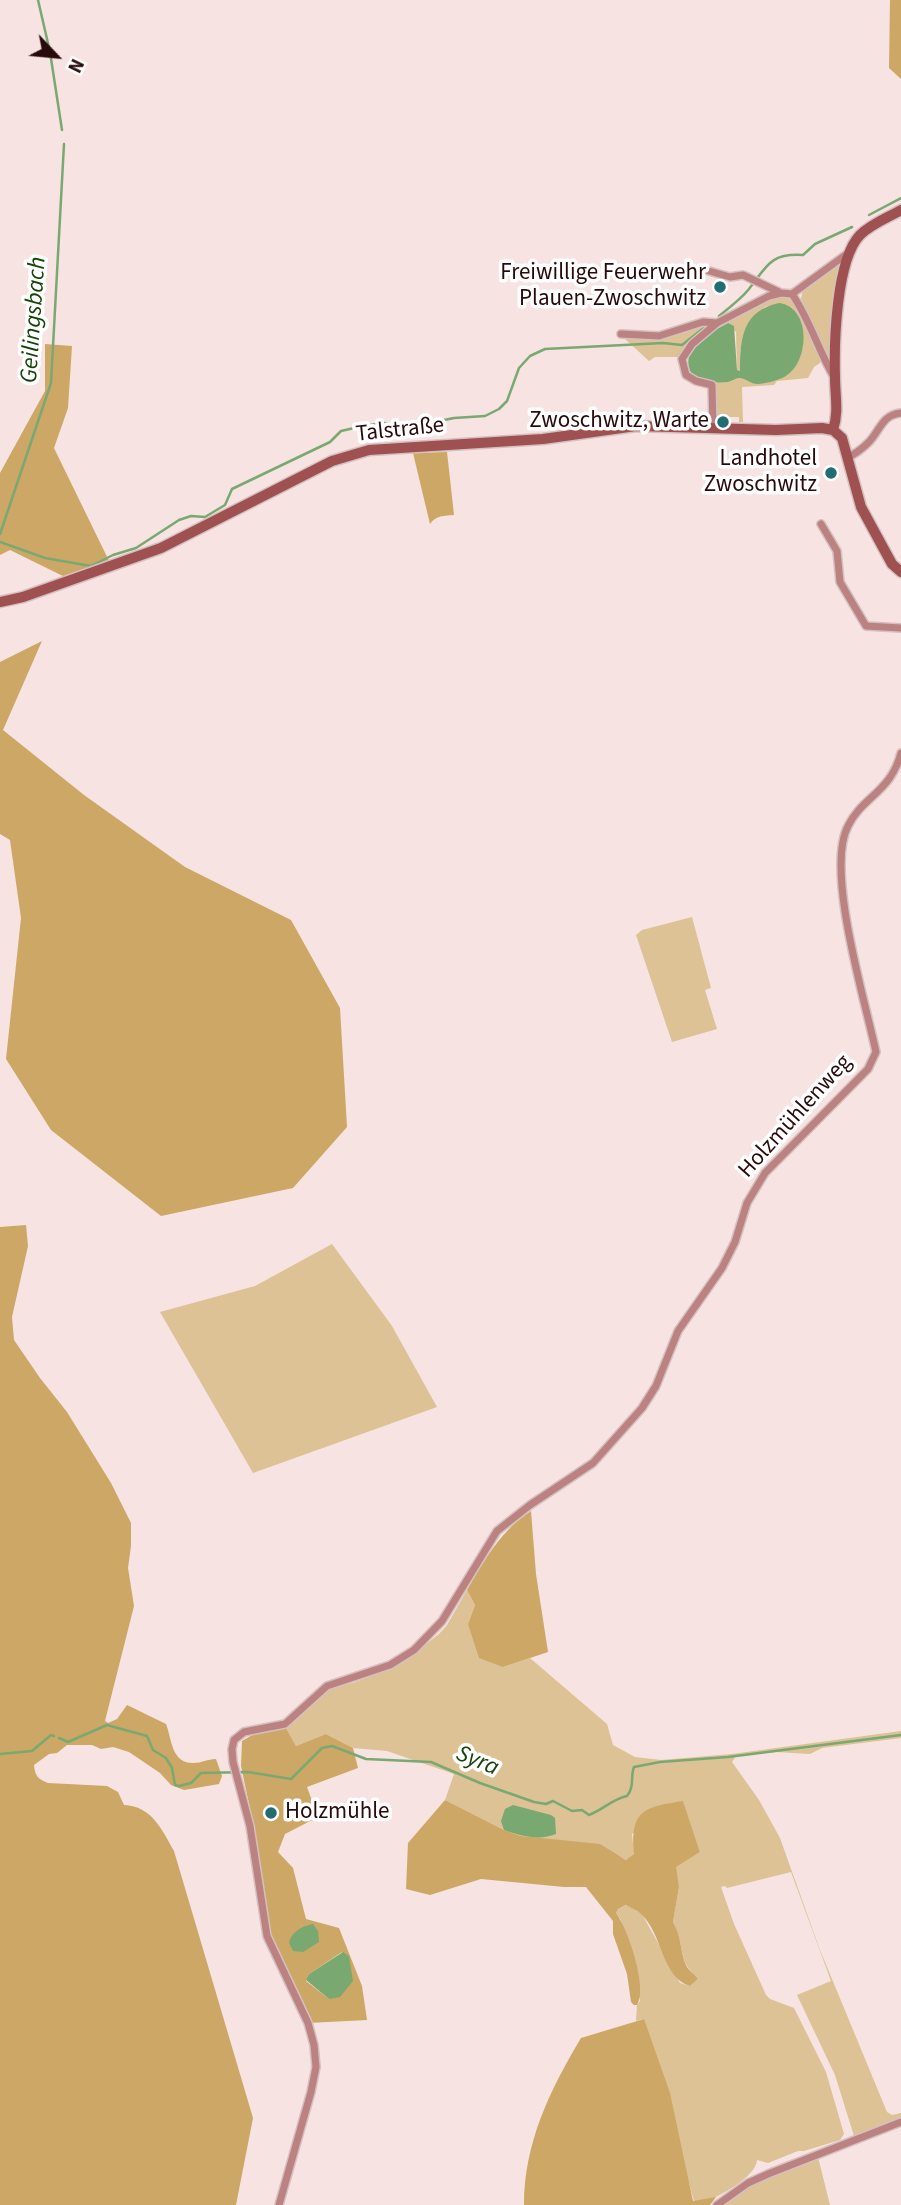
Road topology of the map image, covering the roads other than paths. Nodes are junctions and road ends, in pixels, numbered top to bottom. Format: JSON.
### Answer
{"nodes":[{"id":1,"x":901,"y":210,"type":"edge"},
{"id":2,"x":851,"y":250,"type":"junction"},
{"id":3,"x":683,"y":270,"type":"dead end"},
{"id":4,"x":781,"y":293,"type":"junction"},
{"id":5,"x":792,"y":294,"type":"junction"},
{"id":6,"x":717,"y":323,"type":"junction"},
{"id":7,"x":621,"y":334,"type":"dead end"},
{"id":8,"x":835,"y":378,"type":"junction"},
{"id":9,"x":901,"y":413,"type":"edge"},
{"id":10,"x":713,"y":428,"type":"junction"},
{"id":11,"x":833,"y":430,"type":"junction"},
{"id":12,"x":846,"y":458,"type":"junction"},
{"id":13,"x":821,"y":524,"type":"dead end"},
{"id":14,"x":901,"y":572,"type":"edge"},
{"id":15,"x":0,"y":602,"type":"edge"},
{"id":16,"x":901,"y":628,"type":"edge"},
{"id":17,"x":901,"y":753,"type":"edge"},
{"id":18,"x":901,"y":2122,"type":"edge"},
{"id":19,"x":279,"y":2205,"type":"edge"},
{"id":20,"x":717,"y":2205,"type":"edge"}],
"edges":[{"from":1,"to":2,"type":"street"},
{"from":2,"to":5,"type":"street"},
{"from":2,"to":8,"type":"street"},
{"from":3,"to":4,"type":"street"},
{"from":4,"to":5,"type":"street"},
{"from":4,"to":6,"type":"street"},
{"from":5,"to":8,"type":"street"},
{"from":6,"to":7,"type":"street"},
{"from":6,"to":10,"type":"street"},
{"from":8,"to":11,"type":"street"},
{"from":9,"to":12,"type":"street"},
{"from":10,"to":11,"type":"street","name":"Talstraße"},
{"from":10,"to":15,"type":"street","name":"Talstraße"},
{"from":11,"to":12,"type":"street"},
{"from":12,"to":14,"type":"street"},
{"from":13,"to":16,"type":"street"},
{"from":17,"to":19,"type":"street","name":"Holzmühlenweg"},
{"from":18,"to":20,"type":"street"}]}
